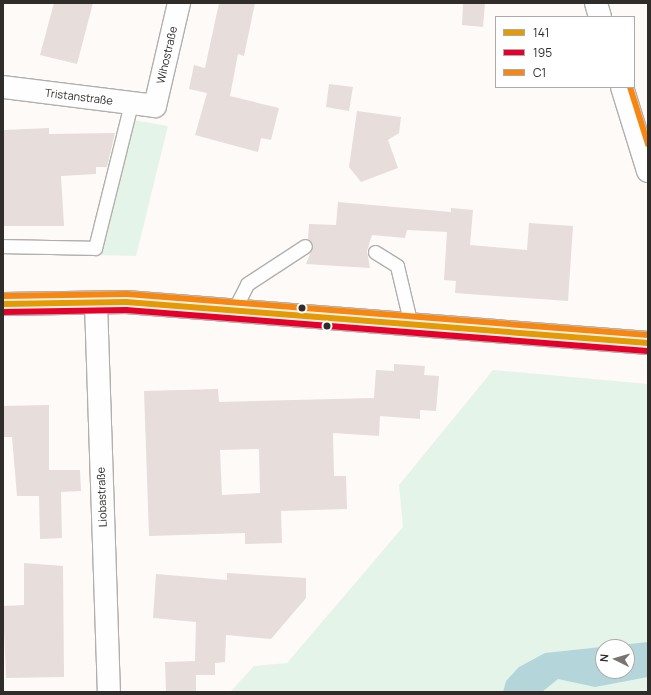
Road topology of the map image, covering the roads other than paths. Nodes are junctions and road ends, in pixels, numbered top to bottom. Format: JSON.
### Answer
{"nodes":[{"id":1,"x":179,"y":3,"type":"edge"},
{"id":2,"x":596,"y":3,"type":"edge"},
{"id":3,"x":600,"y":16,"type":"edge"},
{"id":4,"x":3,"y":87,"type":"edge"},
{"id":5,"x":622,"y":88,"type":"edge"},
{"id":6,"x":131,"y":104,"type":"junction"},
{"id":7,"x":155,"y":106,"type":"joint"},
{"id":8,"x":648,"y":171,"type":"edge"},
{"id":9,"x":3,"y":246,"type":"edge"},
{"id":10,"x":305,"y":246,"type":"dead end"},
{"id":11,"x":376,"y":252,"type":"dead end"},
{"id":12,"x":96,"y":303,"type":"junction"},
{"id":13,"x":3,"y":304,"type":"edge"},
{"id":14,"x":234,"y":310,"type":"junction"},
{"id":15,"x":411,"y":325,"type":"junction"},
{"id":16,"x":648,"y":343,"type":"edge"},
{"id":17,"x":109,"y":692,"type":"edge"}],
"edges":[{"from":1,"to":7,"type":"street","name":"Wihostraße"},
{"from":2,"to":3,"type":"street"},
{"from":4,"to":6,"type":"street","name":"Tristanstraße"},
{"from":5,"to":8,"type":"street"},
{"from":6,"to":7,"type":"street","name":"Tristanstraße"},
{"from":6,"to":9,"type":"lane"},
{"from":10,"to":14,"type":"lane"},
{"from":11,"to":15,"type":"lane"},
{"from":12,"to":13,"type":"main road"},
{"from":12,"to":14,"type":"main road"},
{"from":12,"to":17,"type":"street","name":"Liobastraße"},
{"from":14,"to":15,"type":"main road"},
{"from":15,"to":16,"type":"main road"}]}
